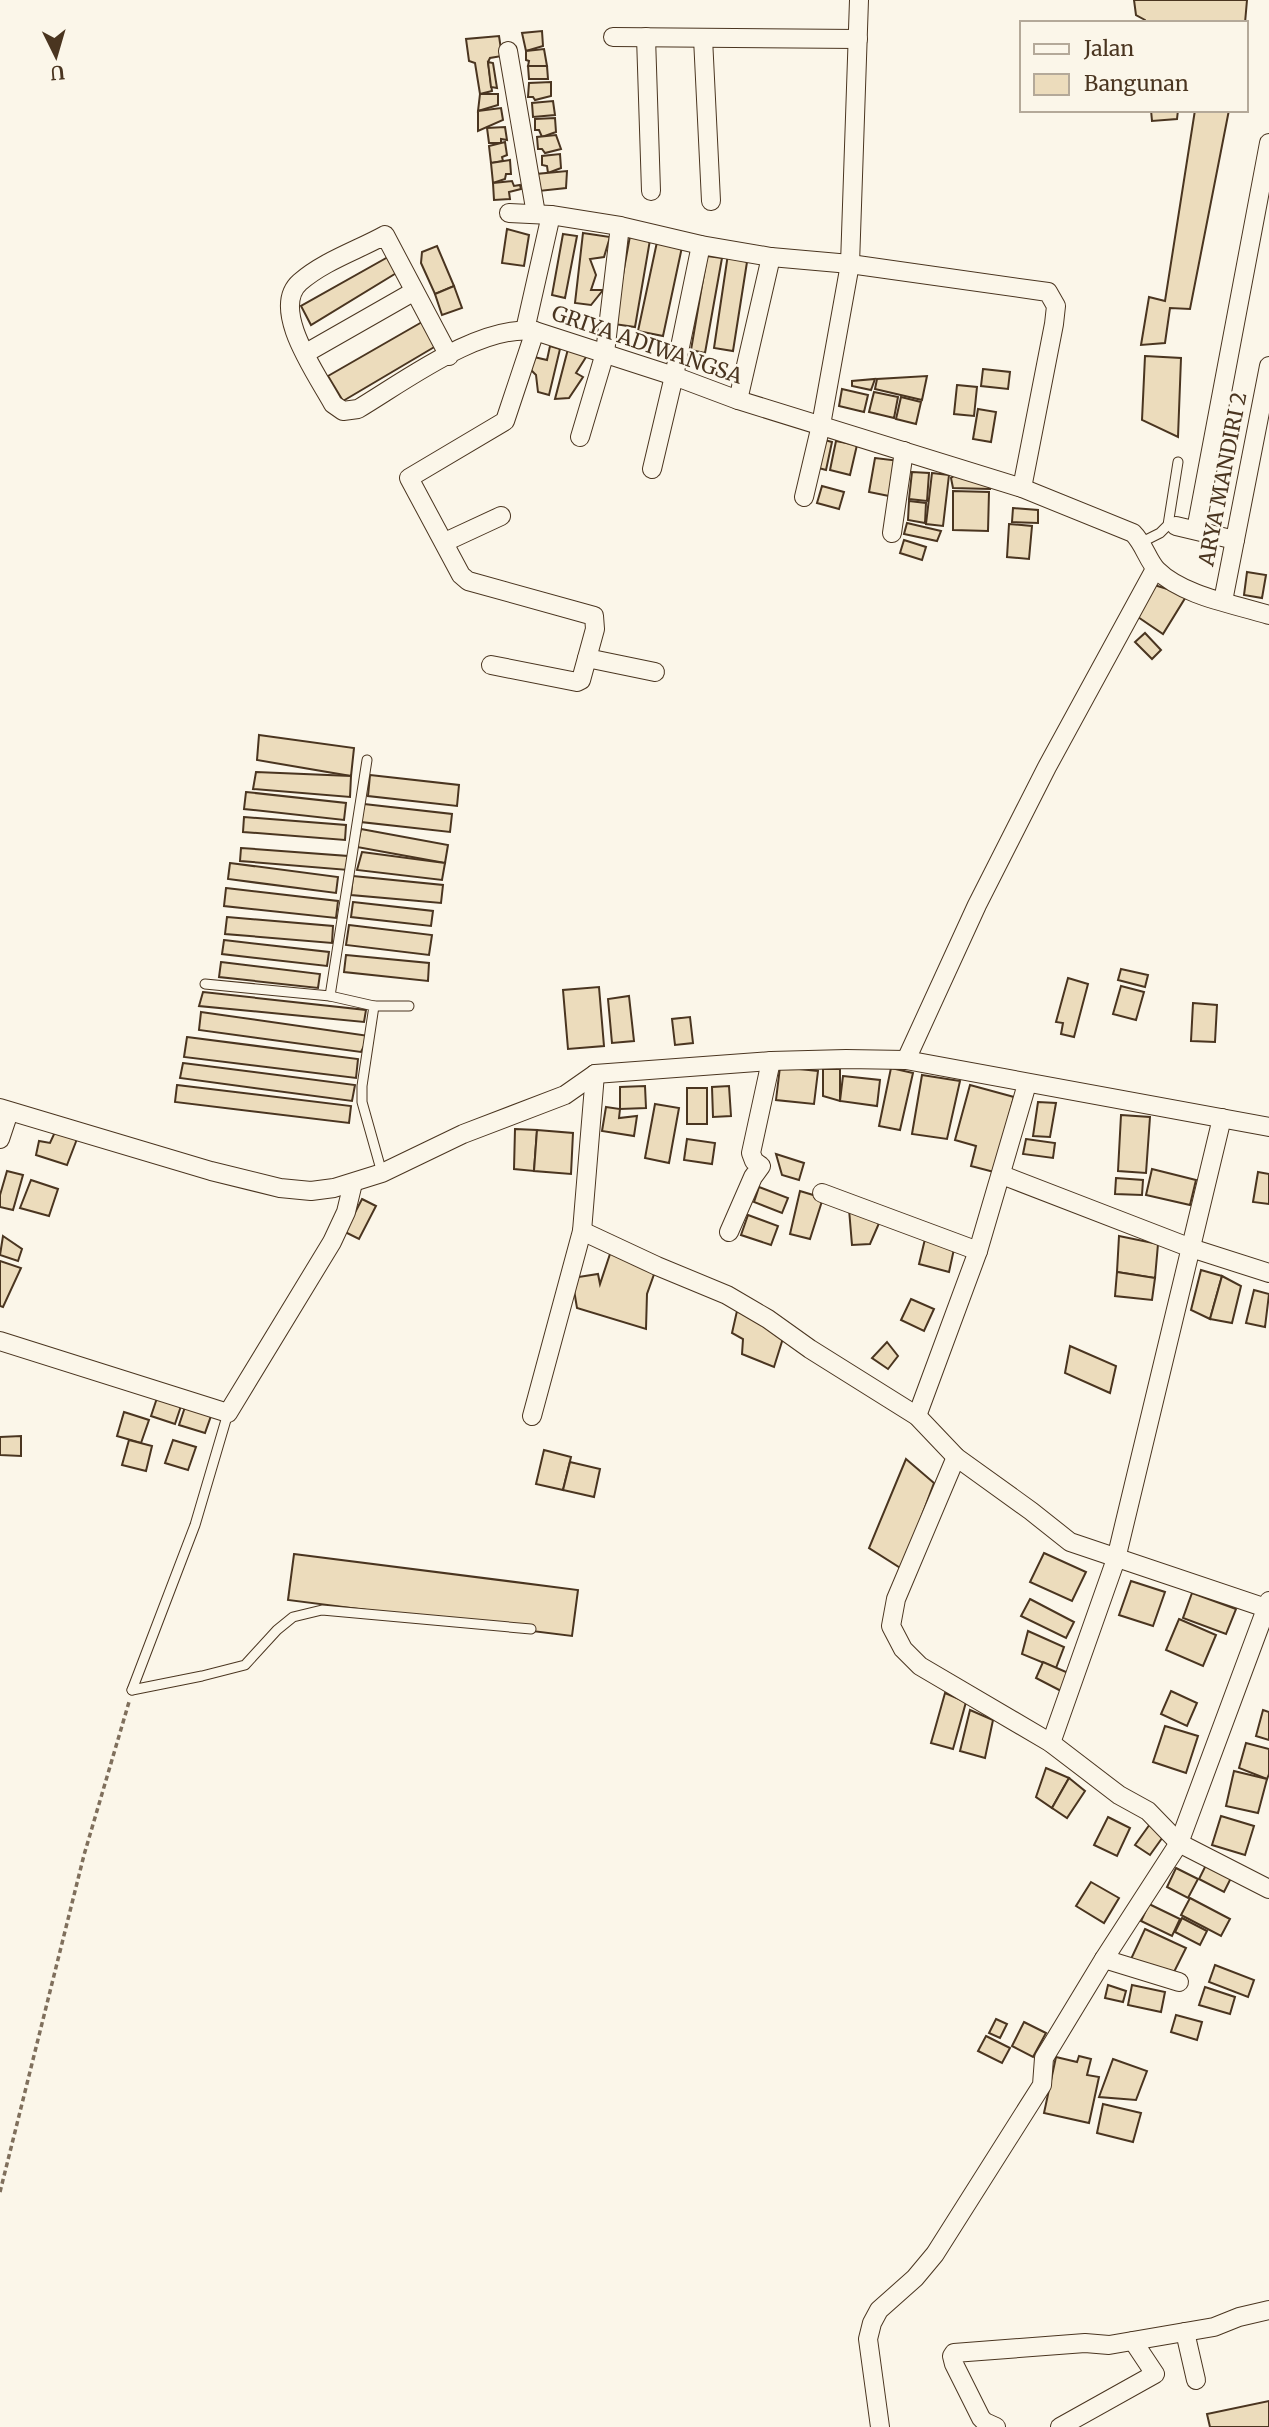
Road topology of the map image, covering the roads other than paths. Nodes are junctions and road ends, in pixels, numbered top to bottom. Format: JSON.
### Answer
{"nodes":[{"id":1,"x":859,"y":0,"type":"edge"},
{"id":2,"x":613,"y":37,"type":"dead end"},
{"id":3,"x":646,"y":37,"type":"junction"},
{"id":4,"x":703,"y":38,"type":"junction"},
{"id":5,"x":858,"y":39,"type":"junction"},
{"id":6,"x":508,"y":51,"type":"dead end"},
{"id":7,"x":1269,"y":143,"type":"edge"},
{"id":8,"x":651,"y":191,"type":"dead end"},
{"id":9,"x":711,"y":201,"type":"dead end"},
{"id":10,"x":509,"y":212,"type":"dead end"},
{"id":11,"x":543,"y":214,"type":"junction"},
{"id":12,"x":620,"y":226,"type":"junction"},
{"id":13,"x":701,"y":245,"type":"junction"},
{"id":14,"x":771,"y":257,"type":"junction"},
{"id":15,"x":850,"y":264,"type":"junction"},
{"id":16,"x":413,"y":292,"type":"junction"},
{"id":17,"x":530,"y":331,"type":"junction"},
{"id":18,"x":306,"y":353,"type":"junction"},
{"id":19,"x":605,"y":353,"type":"junction"},
{"id":20,"x":449,"y":356,"type":"junction"},
{"id":21,"x":1269,"y":366,"type":"edge"},
{"id":22,"x":674,"y":376,"type":"junction"},
{"id":23,"x":738,"y":400,"type":"junction"},
{"id":24,"x":821,"y":425,"type":"junction"},
{"id":25,"x":580,"y":438,"type":"dead end"},
{"id":26,"x":904,"y":451,"type":"junction"},
{"id":27,"x":1178,"y":462,"type":"dead end"},
{"id":28,"x":652,"y":469,"type":"dead end"},
{"id":29,"x":1022,"y":488,"type":"junction"},
{"id":30,"x":804,"y":497,"type":"dead end"},
{"id":31,"x":501,"y":516,"type":"dead end"},
{"id":32,"x":1176,"y":526,"type":"dead end"},
{"id":33,"x":1196,"y":530,"type":"junction"},
{"id":34,"x":891,"y":533,"type":"dead end"},
{"id":35,"x":1235,"y":540,"type":"junction"},
{"id":36,"x":445,"y":542,"type":"junction"},
{"id":37,"x":1142,"y":542,"type":"junction"},
{"id":38,"x":1155,"y":569,"type":"junction"},
{"id":39,"x":1223,"y":601,"type":"junction"},
{"id":40,"x":1269,"y":615,"type":"edge"},
{"id":41,"x":587,"y":658,"type":"junction"},
{"id":42,"x":491,"y":665,"type":"dead end"},
{"id":43,"x":655,"y":672,"type":"dead end"},
{"id":44,"x":366,"y":760,"type":"dead end"},
{"id":45,"x":205,"y":984,"type":"dead end"},
{"id":46,"x":330,"y":996,"type":"junction"},
{"id":47,"x":374,"y":1006,"type":"junction"},
{"id":48,"x":409,"y":1006,"type":"dead end"},
{"id":49,"x":906,"y":1060,"type":"junction"},
{"id":50,"x":771,"y":1061,"type":"junction"},
{"id":51,"x":595,"y":1074,"type":"junction"},
{"id":52,"x":1027,"y":1084,"type":"junction"},
{"id":53,"x":5,"y":1110,"type":"edge"},
{"id":54,"x":1222,"y":1118,"type":"junction"},
{"id":55,"x":1269,"y":1127,"type":"edge"},
{"id":56,"x":0,"y":1139,"type":"edge"},
{"id":57,"x":382,"y":1173,"type":"junction"},
{"id":58,"x":1002,"y":1175,"type":"junction"},
{"id":59,"x":353,"y":1183,"type":"junction"},
{"id":60,"x":822,"y":1193,"type":"dead end"},
{"id":61,"x":582,"y":1231,"type":"junction"},
{"id":62,"x":729,"y":1232,"type":"dead end"},
{"id":63,"x":1191,"y":1248,"type":"junction"},
{"id":64,"x":978,"y":1251,"type":"junction"},
{"id":65,"x":1269,"y":1273,"type":"edge"},
{"id":66,"x":0,"y":1341,"type":"edge"},
{"id":67,"x":228,"y":1413,"type":"junction"},
{"id":68,"x":532,"y":1416,"type":"dead end"},
{"id":69,"x":917,"y":1416,"type":"junction"},
{"id":70,"x":956,"y":1457,"type":"junction"},
{"id":71,"x":1116,"y":1559,"type":"junction"},
{"id":72,"x":1268,"y":1606,"type":"edge"},
{"id":73,"x":531,"y":1629,"type":"dead end"},
{"id":74,"x":1051,"y":1743,"type":"junction"},
{"id":75,"x":1179,"y":1843,"type":"junction"},
{"id":76,"x":1269,"y":1889,"type":"edge"},
{"id":77,"x":1104,"y":1959,"type":"junction"},
{"id":78,"x":1179,"y":1982,"type":"dead end"},
{"id":79,"x":1269,"y":2310,"type":"edge"},
{"id":80,"x":1185,"y":2332,"type":"junction"},
{"id":81,"x":1133,"y":2341,"type":"junction"},
{"id":82,"x":1196,"y":2380,"type":"dead end"},
{"id":83,"x":880,"y":2427,"type":"edge"},
{"id":84,"x":996,"y":2427,"type":"edge"},
{"id":85,"x":1060,"y":2427,"type":"edge"}],
"edges":[{"from":1,"to":5,"type":"street"},
{"from":2,"to":3,"type":"street"},
{"from":3,"to":4,"type":"street"},
{"from":3,"to":8,"type":"street"},
{"from":4,"to":5,"type":"street"},
{"from":4,"to":9,"type":"street"},
{"from":5,"to":15,"type":"street"},
{"from":6,"to":11,"type":"street"},
{"from":7,"to":33,"type":"street"},
{"from":10,"to":11,"type":"street"},
{"from":11,"to":12,"type":"street"},
{"from":11,"to":17,"type":"street"},
{"from":12,"to":13,"type":"street"},
{"from":12,"to":19,"type":"street"},
{"from":13,"to":14,"type":"street"},
{"from":13,"to":22,"type":"street"},
{"from":14,"to":15,"type":"street"},
{"from":14,"to":23,"type":"street"},
{"from":15,"to":24,"type":"street"},
{"from":15,"to":29,"type":"street"},
{"from":16,"to":18,"type":"street"},
{"from":16,"to":18,"type":"street","name":"GRIYA ADIWANGSA"},
{"from":16,"to":20,"type":"street"},
{"from":17,"to":19,"type":"street","name":"GRIYA ADIWANGSA"},
{"from":17,"to":20,"type":"street","name":"GRIYA ADIWANGSA"},
{"from":17,"to":36,"type":"street"},
{"from":18,"to":20,"type":"street","name":"GRIYA ADIWANGSA"},
{"from":19,"to":22,"type":"street","name":"GRIYA ADIWANGSA"},
{"from":19,"to":25,"type":"street"},
{"from":21,"to":35,"type":"street","name":"ARYA MANDIRI 2"},
{"from":22,"to":23,"type":"street","name":"GRIYA ADIWANGSA"},
{"from":22,"to":28,"type":"street"},
{"from":23,"to":24,"type":"street","name":"GRIYA ADIWANGSA"},
{"from":24,"to":26,"type":"street","name":"GRIYA ADIWANGSA"},
{"from":24,"to":30,"type":"street"},
{"from":26,"to":29,"type":"street","name":"GRIYA ADIWANGSA"},
{"from":26,"to":34,"type":"street"},
{"from":27,"to":37,"type":"lane"},
{"from":29,"to":37,"type":"street","name":"GRIYA ADIWANGSA"},
{"from":31,"to":36,"type":"street"},
{"from":32,"to":33,"type":"street"},
{"from":33,"to":35,"type":"street"},
{"from":35,"to":39,"type":"street","name":"ARYA MANDIRI 2"},
{"from":36,"to":41,"type":"street"},
{"from":37,"to":38,"type":"street"},
{"from":38,"to":39,"type":"street"},
{"from":38,"to":49,"type":"street"},
{"from":39,"to":40,"type":"street"},
{"from":41,"to":42,"type":"street"},
{"from":41,"to":43,"type":"street"},
{"from":44,"to":46,"type":"lane"},
{"from":45,"to":46,"type":"lane"},
{"from":46,"to":47,"type":"lane"},
{"from":47,"to":48,"type":"lane"},
{"from":47,"to":57,"type":"lane"},
{"from":49,"to":50,"type":"street"},
{"from":49,"to":52,"type":"street"},
{"from":50,"to":51,"type":"street"},
{"from":50,"to":62,"type":"street"},
{"from":51,"to":57,"type":"street"},
{"from":51,"to":61,"type":"street"},
{"from":52,"to":54,"type":"street"},
{"from":52,"to":58,"type":"street"},
{"from":53,"to":56,"type":"street"},
{"from":53,"to":59,"type":"street"},
{"from":54,"to":55,"type":"street"},
{"from":54,"to":63,"type":"street"},
{"from":57,"to":59,"type":"street"},
{"from":58,"to":63,"type":"street"},
{"from":58,"to":64,"type":"street"},
{"from":59,"to":67,"type":"street"},
{"from":60,"to":64,"type":"street"},
{"from":61,"to":68,"type":"street"},
{"from":61,"to":69,"type":"street"},
{"from":63,"to":65,"type":"street"},
{"from":63,"to":71,"type":"street"},
{"from":64,"to":69,"type":"street"},
{"from":66,"to":67,"type":"street"},
{"from":67,"to":73,"type":"lane"},
{"from":69,"to":70,"type":"street"},
{"from":70,"to":71,"type":"street"},
{"from":70,"to":74,"type":"street"},
{"from":71,"to":72,"type":"street"},
{"from":71,"to":74,"type":"street"},
{"from":72,"to":75,"type":"street"},
{"from":74,"to":75,"type":"street"},
{"from":75,"to":76,"type":"street"},
{"from":75,"to":77,"type":"street"},
{"from":77,"to":78,"type":"street"},
{"from":77,"to":83,"type":"street"},
{"from":79,"to":80,"type":"street"},
{"from":80,"to":81,"type":"street"},
{"from":80,"to":82,"type":"street"},
{"from":81,"to":84,"type":"street"},
{"from":81,"to":85,"type":"street"}]}
